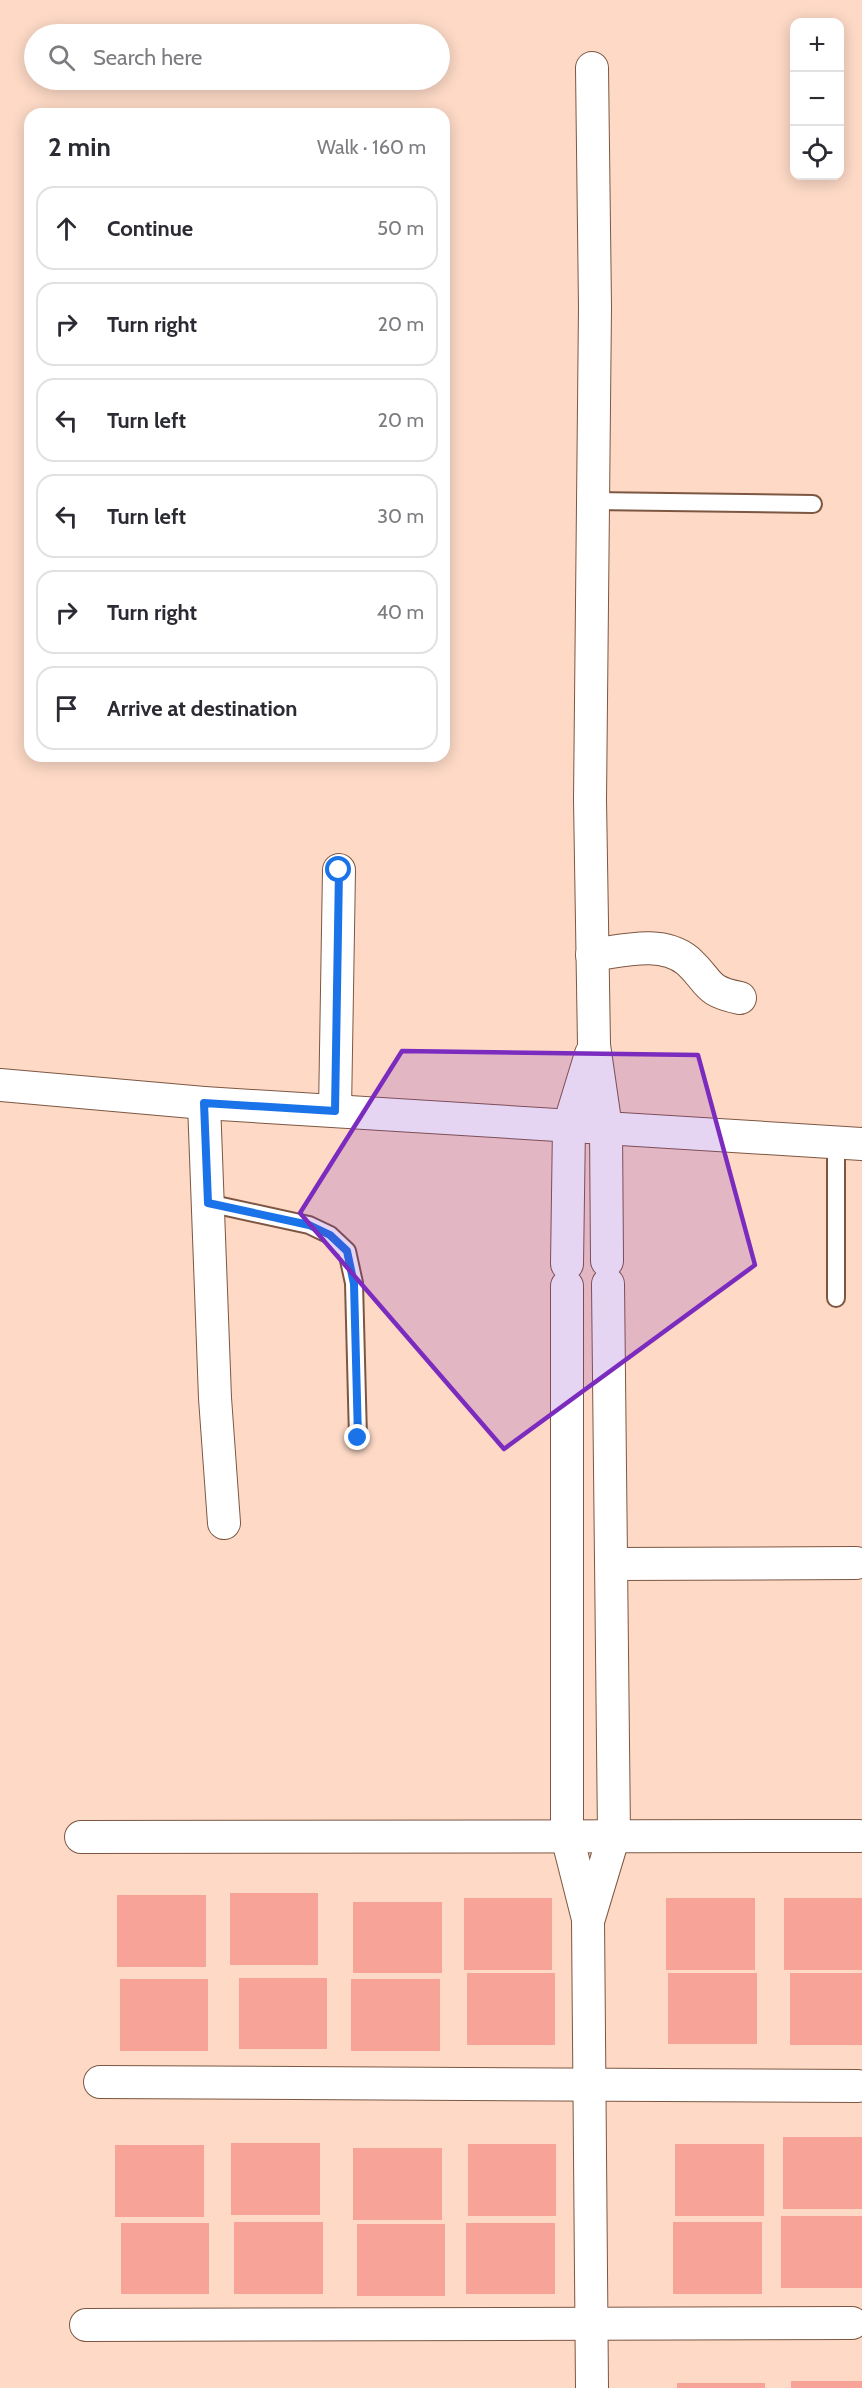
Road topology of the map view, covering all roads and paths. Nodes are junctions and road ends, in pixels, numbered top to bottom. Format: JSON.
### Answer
{"nodes":[{"id":1,"x":592,"y":68,"type":"dead end"},
{"id":2,"x":592,"y":501,"type":"junction"},
{"id":3,"x":813,"y":504,"type":"dead end"},
{"id":4,"x":339,"y":870,"type":"dead end"},
{"id":5,"x":592,"y":955,"type":"junction"},
{"id":6,"x":740,"y":998,"type":"dead end"},
{"id":7,"x":594,"y":1045,"type":"junction"},
{"id":8,"x":0,"y":1085,"type":"edge"},
{"id":9,"x":204,"y":1103,"type":"junction"},
{"id":10,"x":335,"y":1111,"type":"junction"},
{"id":11,"x":569,"y":1126,"type":"junction"},
{"id":12,"x":606,"y":1128,"type":"junction"},
{"id":13,"x":849,"y":1144,"type":"edge"},
{"id":14,"x":208,"y":1203,"type":"junction"},
{"id":15,"x":836,"y":1298,"type":"dead end"},
{"id":16,"x":358,"y":1438,"type":"dead end"},
{"id":17,"x":224,"y":1523,"type":"dead end"},
{"id":18,"x":856,"y":1563,"type":"dead end"},
{"id":19,"x":612,"y":1564,"type":"junction"},
{"id":20,"x":614,"y":1835,"type":"junction"},
{"id":21,"x":567,"y":1836,"type":"junction"},
{"id":22,"x":859,"y":1836,"type":"dead end"},
{"id":23,"x":81,"y":1837,"type":"dead end"},
{"id":24,"x":588,"y":1919,"type":"junction"},
{"id":25,"x":100,"y":2082,"type":"dead end"},
{"id":26,"x":591,"y":2083,"type":"junction"},
{"id":27,"x":858,"y":2086,"type":"dead end"},
{"id":28,"x":852,"y":2323,"type":"dead end"},
{"id":29,"x":86,"y":2325,"type":"dead end"},
{"id":30,"x":591,"y":2325,"type":"junction"},
{"id":31,"x":592,"y":2388,"type":"edge"}],
"edges":[{"from":1,"to":2,"type":"street"},
{"from":2,"to":3,"type":"lane"},
{"from":2,"to":5,"type":"street"},
{"from":4,"to":10,"type":"street"},
{"from":5,"to":6,"type":"street"},
{"from":5,"to":7,"type":"street"},
{"from":7,"to":11,"type":"street"},
{"from":7,"to":12,"type":"street"},
{"from":8,"to":9,"type":"street"},
{"from":9,"to":10,"type":"street"},
{"from":9,"to":14,"type":"street"},
{"from":10,"to":11,"type":"street"},
{"from":11,"to":12,"type":"street"},
{"from":11,"to":21,"type":"street"},
{"from":12,"to":13,"type":"street"},
{"from":12,"to":19,"type":"street"},
{"from":13,"to":15,"type":"lane"},
{"from":14,"to":16,"type":"lane"},
{"from":14,"to":17,"type":"street"},
{"from":18,"to":19,"type":"street"},
{"from":19,"to":20,"type":"street"},
{"from":20,"to":21,"type":"street"},
{"from":20,"to":22,"type":"street"},
{"from":20,"to":24,"type":"street"},
{"from":21,"to":23,"type":"street"},
{"from":21,"to":24,"type":"street"},
{"from":24,"to":26,"type":"street"},
{"from":25,"to":26,"type":"street"},
{"from":26,"to":27,"type":"street"},
{"from":26,"to":30,"type":"street"},
{"from":28,"to":30,"type":"street"},
{"from":29,"to":30,"type":"street"},
{"from":30,"to":31,"type":"street"}]}
